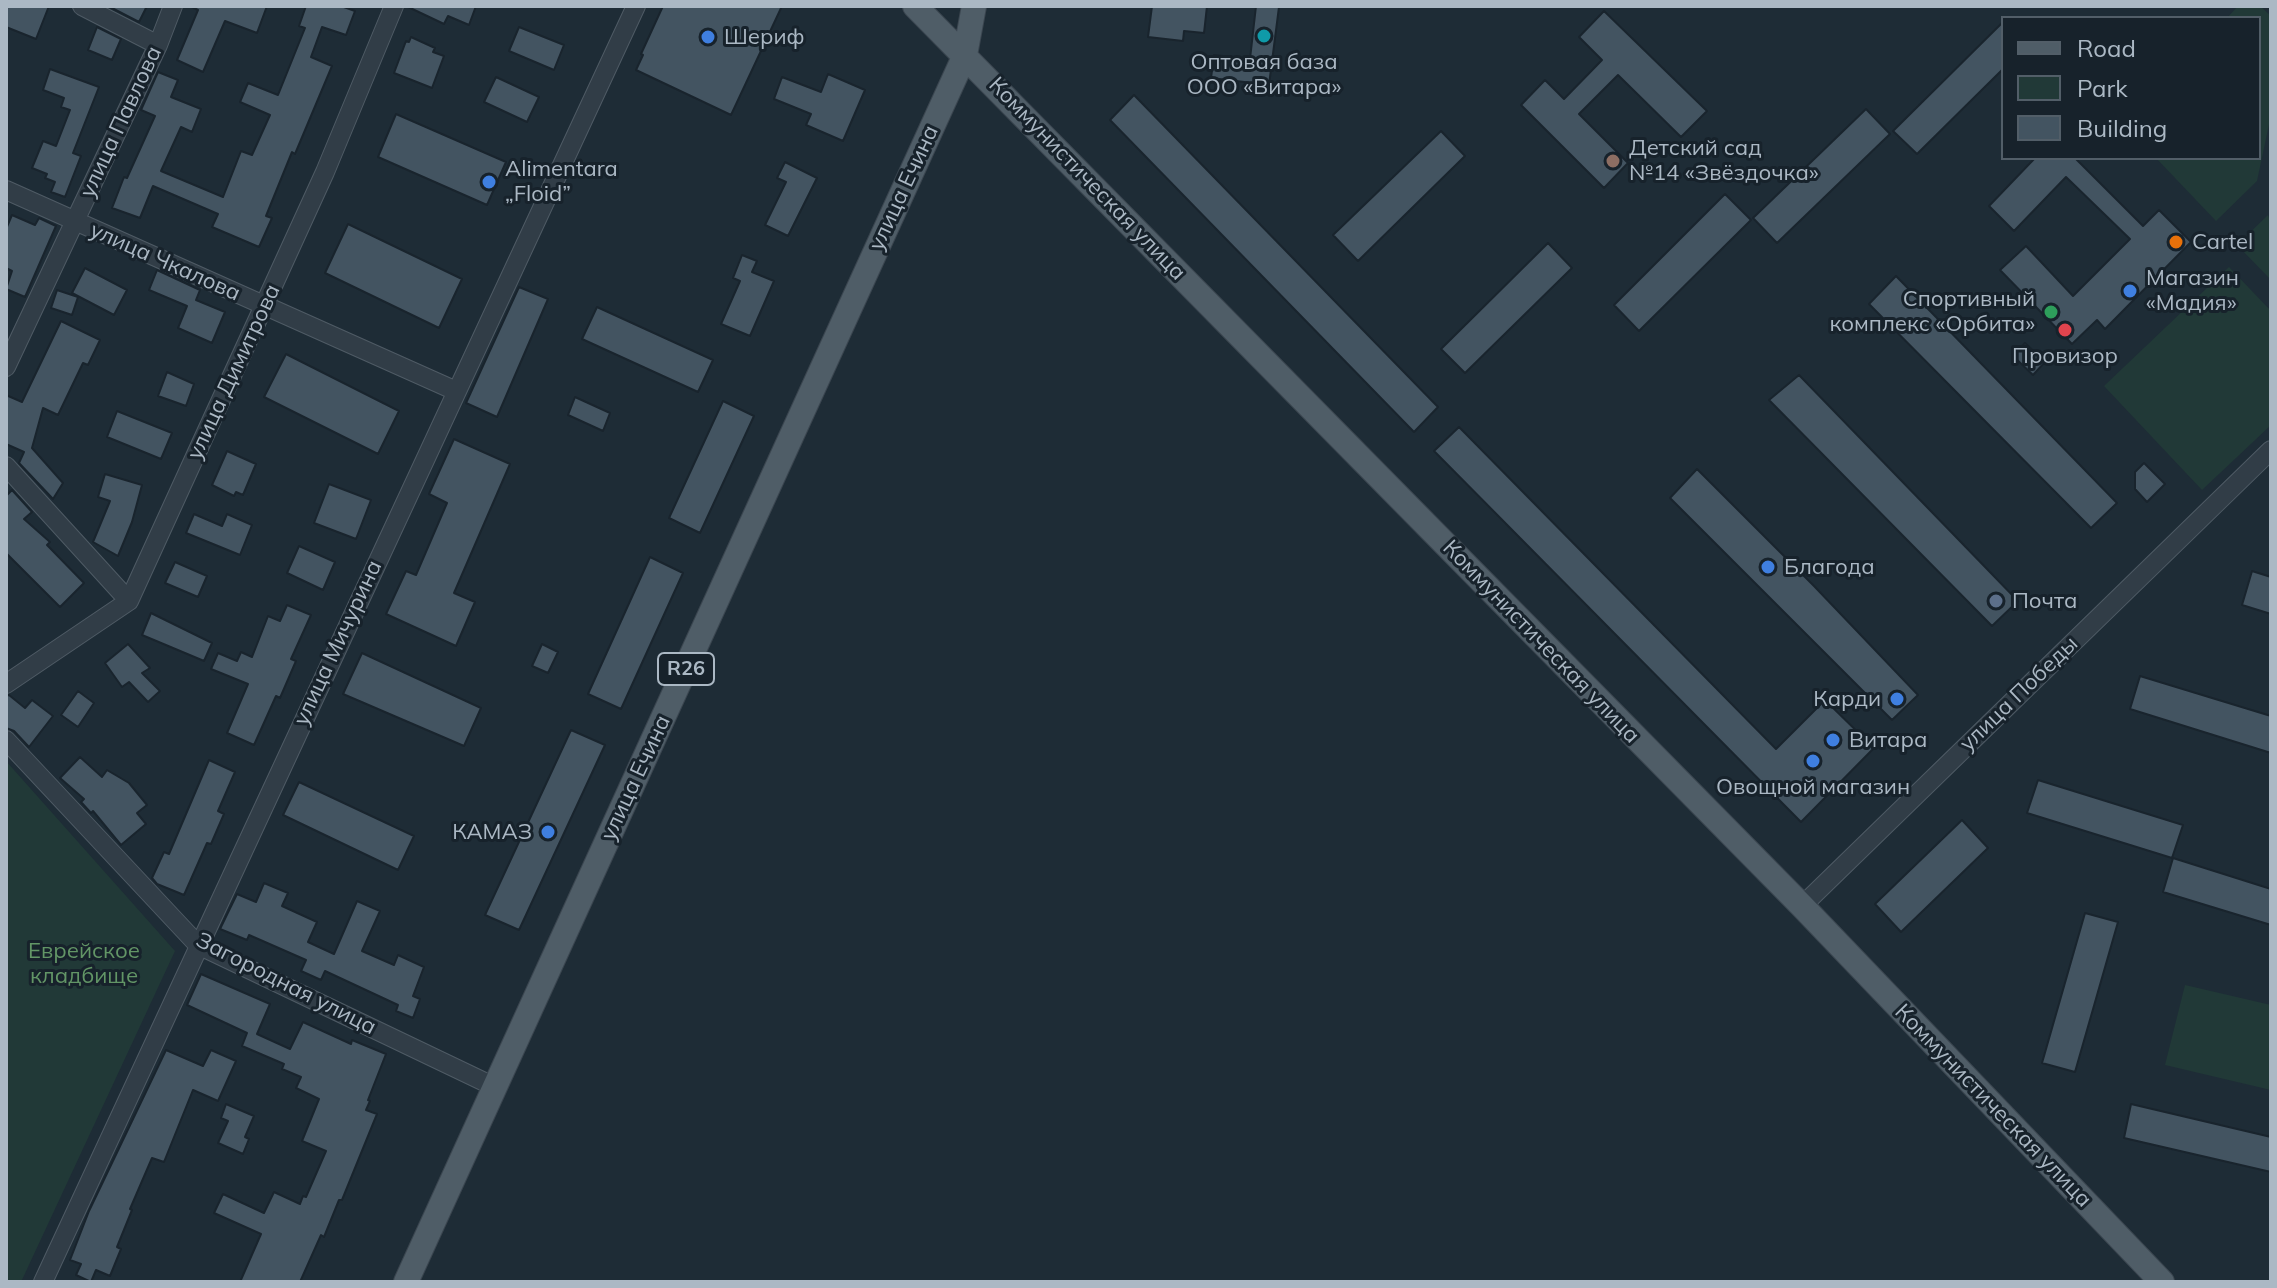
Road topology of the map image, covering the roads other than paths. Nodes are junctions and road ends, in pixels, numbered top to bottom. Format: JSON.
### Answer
{"nodes":[{"id":1,"x":82,"y":6,"type":"edge"},
{"id":2,"x":173,"y":6,"type":"edge"},
{"id":3,"x":394,"y":6,"type":"edge"},
{"id":4,"x":636,"y":6,"type":"edge"},
{"id":5,"x":915,"y":6,"type":"edge"},
{"id":6,"x":974,"y":6,"type":"edge"},
{"id":7,"x":158,"y":45,"type":"junction"},
{"id":8,"x":965,"y":55,"type":"junction"},
{"id":9,"x":6,"y":190,"type":"edge"},
{"id":10,"x":74,"y":221,"type":"junction"},
{"id":11,"x":264,"y":307,"type":"junction"},
{"id":12,"x":6,"y":367,"type":"edge"},
{"id":13,"x":456,"y":391,"type":"junction"},
{"id":14,"x":2271,"y":450,"type":"edge"},
{"id":15,"x":6,"y":466,"type":"edge"},
{"id":16,"x":129,"y":601,"type":"junction"},
{"id":17,"x":6,"y":684,"type":"edge"},
{"id":18,"x":6,"y":740,"type":"edge"},
{"id":19,"x":1802,"y":906,"type":"junction"},
{"id":20,"x":198,"y":945,"type":"junction"},
{"id":21,"x":495,"y":1087,"type":"junction"},
{"id":22,"x":43,"y":1282,"type":"edge"},
{"id":23,"x":406,"y":1282,"type":"edge"},
{"id":24,"x":2162,"y":1282,"type":"edge"}],
"edges":[{"from":1,"to":7,"type":"street"},
{"from":2,"to":7,"type":"street","name":"улица Павлова"},
{"from":3,"to":11,"type":"street","name":"улица Димитрова"},
{"from":4,"to":13,"type":"street","name":"улица Мичурина"},
{"from":5,"to":8,"type":"main road","name":"Коммунистическая улица"},
{"from":6,"to":8,"type":"main road","number":"R26"},
{"from":7,"to":10,"type":"street","name":"улица Павлова"},
{"from":8,"to":19,"type":"main road","name":"Коммунистическая улица"},
{"from":8,"to":21,"type":"main road","name":"улица Ечина","number":"R26"},
{"from":9,"to":10,"type":"street","name":"улица Чкалова"},
{"from":10,"to":11,"type":"street","name":"улица Чкалова"},
{"from":10,"to":12,"type":"street","name":"улица Павлова"},
{"from":11,"to":13,"type":"street","name":"улица Чкалова"},
{"from":11,"to":16,"type":"street","name":"улица Димитрова"},
{"from":13,"to":20,"type":"street","name":"улица Мичурина"},
{"from":14,"to":19,"type":"street","name":"улица Победы"},
{"from":15,"to":16,"type":"street"},
{"from":16,"to":17,"type":"street"},
{"from":18,"to":20,"type":"street","name":"Загородная улица"},
{"from":19,"to":24,"type":"main road","name":"Коммунистическая улица"},
{"from":20,"to":21,"type":"street","name":"Загородная улица"},
{"from":20,"to":22,"type":"street","name":"улица Мичурина"},
{"from":21,"to":23,"type":"main road","name":"улица Ечина","number":"R26"}]}
